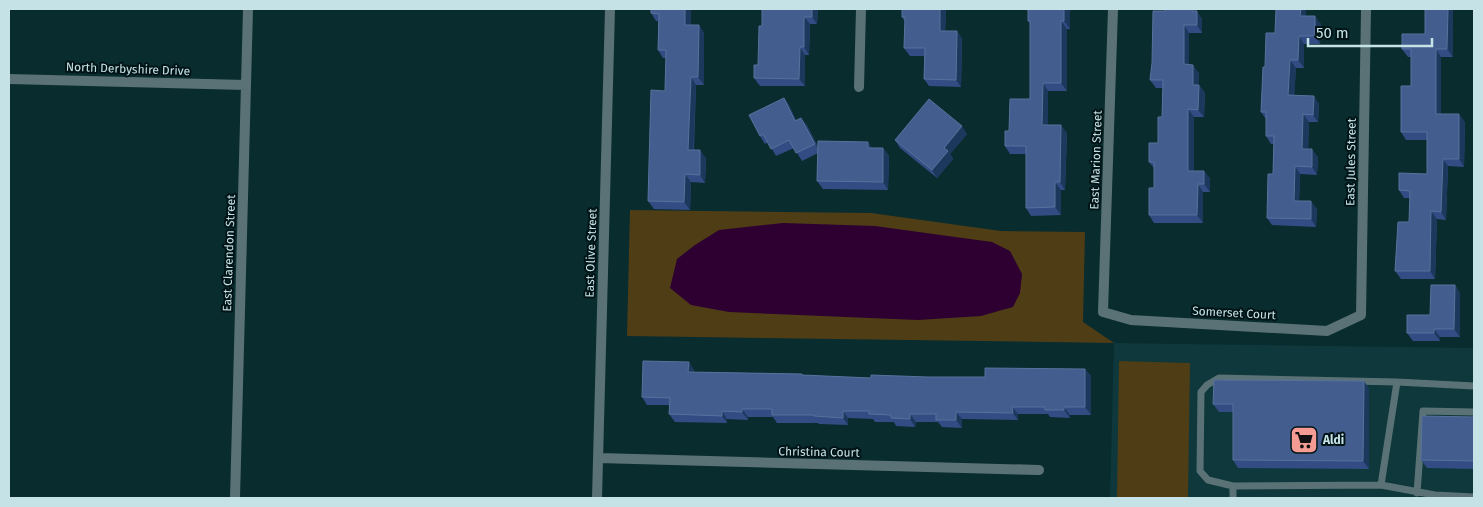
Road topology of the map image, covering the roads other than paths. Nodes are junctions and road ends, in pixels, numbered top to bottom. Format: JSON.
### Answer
{"nodes":[{"id":1,"x":248,"y":9,"type":"edge"},
{"id":2,"x":610,"y":9,"type":"edge"},
{"id":3,"x":862,"y":9,"type":"edge"},
{"id":4,"x":1113,"y":9,"type":"edge"},
{"id":5,"x":1366,"y":9,"type":"edge"},
{"id":6,"x":9,"y":79,"type":"edge"},
{"id":7,"x":246,"y":85,"type":"junction"},
{"id":8,"x":859,"y":87,"type":"dead end"},
{"id":9,"x":1103,"y":312,"type":"joint"},
{"id":10,"x":1361,"y":315,"type":"joint"},
{"id":11,"x":1397,"y":382,"type":"junction"},
{"id":12,"x":1474,"y":386,"type":"edge"},
{"id":13,"x":1474,"y":412,"type":"edge"},
{"id":14,"x":598,"y":458,"type":"junction"},
{"id":15,"x":1038,"y":470,"type":"dead end"},
{"id":16,"x":1381,"y":485,"type":"junction"},
{"id":17,"x":1233,"y":486,"type":"junction"},
{"id":18,"x":1417,"y":493,"type":"junction"},
{"id":19,"x":1474,"y":497,"type":"edge"},
{"id":20,"x":235,"y":498,"type":"edge"},
{"id":21,"x":597,"y":498,"type":"edge"},
{"id":22,"x":1233,"y":498,"type":"edge"}],
"edges":[{"from":1,"to":7,"type":"street","name":"East Clarendon Street"},
{"from":2,"to":14,"type":"street","name":"East Olive Street"},
{"from":3,"to":8,"type":"street"},
{"from":4,"to":9,"type":"street","name":"East Marion Street"},
{"from":5,"to":10,"type":"street","name":"East Jules Street"},
{"from":6,"to":7,"type":"street","name":"North Derbyshire Drive"},
{"from":7,"to":20,"type":"street","name":"East Clarendon Street"},
{"from":9,"to":10,"type":"street","name":"Somerset Court"},
{"from":11,"to":12,"type":"lane"},
{"from":11,"to":16,"type":"lane"},
{"from":11,"to":17,"type":"lane"},
{"from":13,"to":18,"type":"lane"},
{"from":14,"to":15,"type":"street","name":"Christina Court"},
{"from":14,"to":21,"type":"street","name":"East Olive Street"},
{"from":16,"to":17,"type":"lane"},
{"from":16,"to":18,"type":"lane"},
{"from":17,"to":22,"type":"lane"},
{"from":18,"to":19,"type":"lane"}]}
